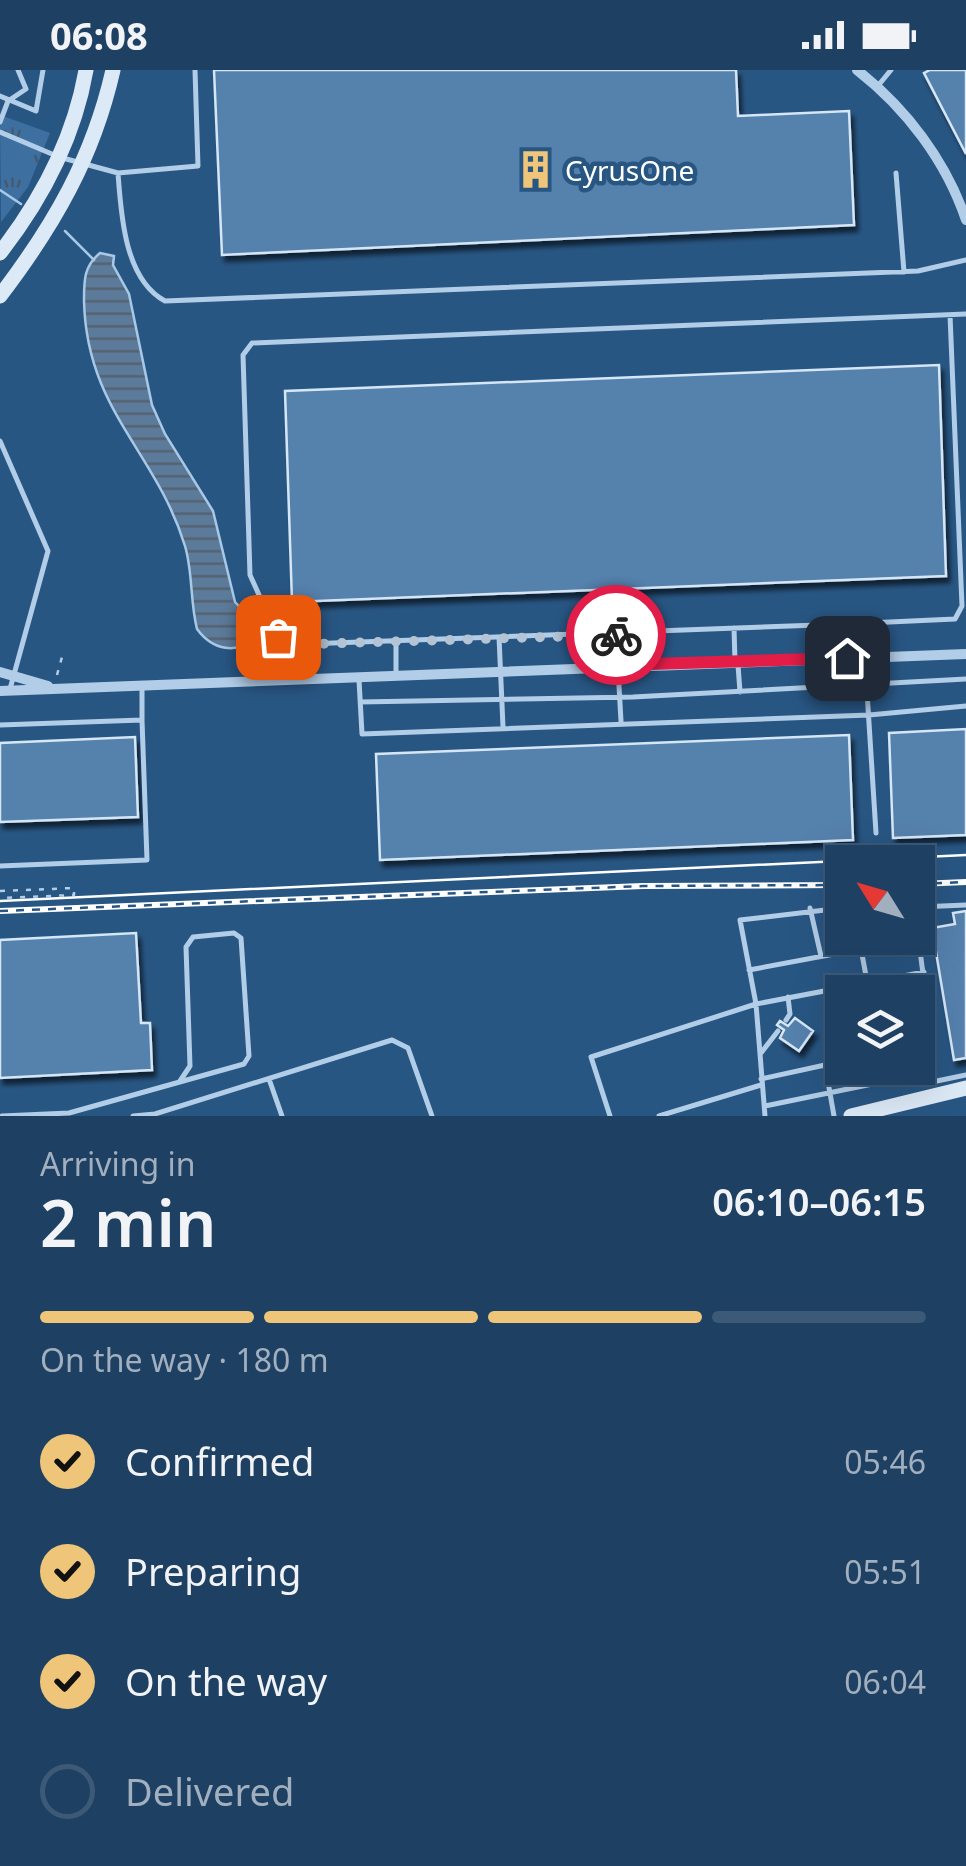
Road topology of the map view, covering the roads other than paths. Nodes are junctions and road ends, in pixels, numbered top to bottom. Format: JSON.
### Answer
{"nodes":[{"id":1,"x":18,"y":70,"type":"edge"},
{"id":2,"x":43,"y":70,"type":"edge"},
{"id":3,"x":86,"y":70,"type":"edge"},
{"id":4,"x":112,"y":70,"type":"edge"},
{"id":5,"x":196,"y":70,"type":"edge"},
{"id":6,"x":857,"y":70,"type":"edge"},
{"id":7,"x":890,"y":70,"type":"edge"},
{"id":8,"x":42,"y":79,"type":"junction"},
{"id":9,"x":877,"y":87,"type":"junction"},
{"id":10,"x":26,"y":89,"type":"junction"},
{"id":11,"x":0,"y":96,"type":"edge"},
{"id":12,"x":8,"y":101,"type":"junction"},
{"id":13,"x":0,"y":122,"type":"edge"},
{"id":14,"x":0,"y":132,"type":"edge"},
{"id":15,"x":60,"y":157,"type":"junction"},
{"id":16,"x":85,"y":164,"type":"junction"},
{"id":17,"x":118,"y":173,"type":"junction"},
{"id":18,"x":896,"y":173,"type":"dead end"},
{"id":19,"x":966,"y":220,"type":"edge"},
{"id":20,"x":0,"y":253,"type":"edge"},
{"id":21,"x":966,"y":260,"type":"edge"},
{"id":22,"x":904,"y":272,"type":"junction"},
{"id":23,"x":0,"y":296,"type":"edge"},
{"id":24,"x":950,"y":314,"type":"junction"},
{"id":25,"x":966,"y":314,"type":"edge"},
{"id":26,"x":0,"y":441,"type":"edge"},
{"id":27,"x":846,"y":624,"type":"junction"},
{"id":28,"x":734,"y":628,"type":"junction"},
{"id":29,"x":616,"y":632,"type":"junction"},
{"id":30,"x":500,"y":637,"type":"junction"},
{"id":31,"x":396,"y":641,"type":"junction"},
{"id":32,"x":278,"y":645,"type":"junction"},
{"id":33,"x":966,"y":654,"type":"edge"},
{"id":34,"x":865,"y":657,"type":"junction"},
{"id":35,"x":847,"y":658,"type":"junction"},
{"id":36,"x":736,"y":661,"type":"junction"},
{"id":37,"x":617,"y":665,"type":"junction"},
{"id":38,"x":501,"y":671,"type":"junction"},
{"id":39,"x":0,"y":672,"type":"edge"},
{"id":40,"x":13,"y":675,"type":"junction"},
{"id":41,"x":396,"y":675,"type":"junction"},
{"id":42,"x":358,"y":677,"type":"junction"},
{"id":43,"x":966,"y":679,"type":"edge"},
{"id":44,"x":278,"y":680,"type":"junction"},
{"id":45,"x":55,"y":681,"type":"junction"},
{"id":46,"x":867,"y":683,"type":"junction"},
{"id":47,"x":142,"y":684,"type":"junction"},
{"id":48,"x":5,"y":691,"type":"edge"},
{"id":49,"x":740,"y":692,"type":"junction"},
{"id":50,"x":620,"y":698,"type":"junction"},
{"id":51,"x":502,"y":701,"type":"junction"},
{"id":52,"x":360,"y":702,"type":"junction"},
{"id":53,"x":966,"y":706,"type":"edge"},
{"id":54,"x":869,"y":715,"type":"junction"},
{"id":55,"x":142,"y":720,"type":"junction"},
{"id":56,"x":621,"y":721,"type":"junction"},
{"id":57,"x":0,"y":725,"type":"edge"},
{"id":58,"x":503,"y":726,"type":"junction"},
{"id":59,"x":876,"y":833,"type":"dead end"},
{"id":60,"x":0,"y":866,"type":"edge"},
{"id":61,"x":966,"y":905,"type":"edge"},
{"id":62,"x":935,"y":906,"type":"edge"},
{"id":63,"x":810,"y":908,"type":"junction"},
{"id":64,"x":825,"y":908,"type":"edge"},
{"id":65,"x":827,"y":955,"type":"edge"},
{"id":66,"x":921,"y":955,"type":"edge"},
{"id":67,"x":821,"y":956,"type":"junction"},
{"id":68,"x":749,"y":970,"type":"junction"},
{"id":69,"x":924,"y":972,"type":"junction"},
{"id":70,"x":903,"y":975,"type":"edge"},
{"id":71,"x":924,"y":975,"type":"edge"},
{"id":72,"x":825,"y":989,"type":"edge"},
{"id":73,"x":788,"y":997,"type":"junction"},
{"id":74,"x":756,"y":1004,"type":"junction"},
{"id":75,"x":786,"y":1020,"type":"dead end"},
{"id":76,"x":778,"y":1031,"type":"dead end"},
{"id":77,"x":760,"y":1055,"type":"junction"},
{"id":78,"x":825,"y":1066,"type":"edge"},
{"id":79,"x":966,"y":1075,"type":"edge"},
{"id":80,"x":269,"y":1079,"type":"junction"},
{"id":81,"x":180,"y":1082,"type":"junction"},
{"id":82,"x":762,"y":1082,"type":"junction"},
{"id":83,"x":828,"y":1085,"type":"edge"},
{"id":84,"x":872,"y":1085,"type":"edge"},
{"id":85,"x":932,"y":1088,"type":"junction"},
{"id":86,"x":966,"y":1088,"type":"edge"},
{"id":87,"x":829,"y":1094,"type":"junction"},
{"id":88,"x":764,"y":1106,"type":"junction"},
{"id":89,"x":2,"y":1116,"type":"edge"},
{"id":90,"x":136,"y":1116,"type":"edge"},
{"id":91,"x":282,"y":1116,"type":"edge"},
{"id":92,"x":432,"y":1116,"type":"edge"},
{"id":93,"x":610,"y":1116,"type":"edge"},
{"id":94,"x":658,"y":1116,"type":"edge"},
{"id":95,"x":766,"y":1116,"type":"edge"},
{"id":96,"x":834,"y":1116,"type":"edge"},
{"id":97,"x":851,"y":1116,"type":"edge"}],
"edges":[{"from":1,"to":10,"type":"lane"},
{"from":2,"to":8,"type":"lane"},
{"from":3,"to":15,"type":"main road"},
{"from":4,"to":16,"type":"main road"},
{"from":5,"to":17,"type":"lane"},
{"from":6,"to":9,"type":"street"},
{"from":7,"to":9,"type":"lane"},
{"from":8,"to":10,"type":"lane"},
{"from":8,"to":12,"type":"lane"},
{"from":9,"to":19,"type":"street"},
{"from":10,"to":12,"type":"lane"},
{"from":11,"to":12,"type":"lane"},
{"from":12,"to":13,"type":"lane"},
{"from":14,"to":15,"type":"lane"},
{"from":15,"to":16,"type":"lane"},
{"from":15,"to":20,"type":"main road"},
{"from":16,"to":17,"type":"lane"},
{"from":16,"to":23,"type":"main road"},
{"from":17,"to":22,"type":"lane"},
{"from":18,"to":22,"type":"lane"},
{"from":21,"to":22,"type":"lane"},
{"from":24,"to":25,"type":"lane"},
{"from":24,"to":27,"type":"lane"},
{"from":24,"to":32,"type":"lane"},
{"from":26,"to":40,"type":"lane"},
{"from":27,"to":28,"type":"lane"},
{"from":27,"to":35,"type":"lane"},
{"from":28,"to":29,"type":"lane"},
{"from":28,"to":36,"type":"lane"},
{"from":29,"to":30,"type":"lane"},
{"from":29,"to":37,"type":"lane"},
{"from":30,"to":31,"type":"lane"},
{"from":30,"to":38,"type":"lane"},
{"from":31,"to":32,"type":"lane"},
{"from":31,"to":41,"type":"lane"},
{"from":32,"to":44,"type":"lane"},
{"from":33,"to":34,"type":"street"},
{"from":34,"to":35,"type":"street"},
{"from":34,"to":46,"type":"lane"},
{"from":35,"to":36,"type":"street"},
{"from":36,"to":37,"type":"street"},
{"from":36,"to":49,"type":"lane"},
{"from":37,"to":38,"type":"street"},
{"from":37,"to":50,"type":"lane"},
{"from":38,"to":41,"type":"street"},
{"from":38,"to":51,"type":"lane"},
{"from":39,"to":40,"type":"street"},
{"from":40,"to":45,"type":"street"},
{"from":40,"to":48,"type":"lane"},
{"from":41,"to":42,"type":"street"},
{"from":42,"to":44,"type":"street"},
{"from":42,"to":52,"type":"lane"},
{"from":43,"to":46,"type":"lane"},
{"from":44,"to":47,"type":"street"},
{"from":45,"to":47,"type":"street"},
{"from":45,"to":48,"type":"street"},
{"from":46,"to":49,"type":"lane"},
{"from":46,"to":54,"type":"lane"},
{"from":47,"to":55,"type":"lane"},
{"from":49,"to":50,"type":"lane"},
{"from":50,"to":51,"type":"lane"},
{"from":50,"to":56,"type":"lane"},
{"from":51,"to":52,"type":"lane"},
{"from":51,"to":58,"type":"lane"},
{"from":52,"to":58,"type":"lane"},
{"from":53,"to":54,"type":"lane"},
{"from":54,"to":56,"type":"lane"},
{"from":54,"to":59,"type":"lane"},
{"from":55,"to":57,"type":"lane"},
{"from":55,"to":60,"type":"lane"},
{"from":56,"to":58,"type":"lane"},
{"from":61,"to":62,"type":"lane"},
{"from":63,"to":64,"type":"lane"},
{"from":63,"to":67,"type":"lane"},
{"from":63,"to":68,"type":"lane"},
{"from":65,"to":67,"type":"lane"},
{"from":66,"to":69,"type":"lane"},
{"from":67,"to":68,"type":"lane"},
{"from":68,"to":74,"type":"lane"},
{"from":69,"to":70,"type":"lane"},
{"from":69,"to":71,"type":"lane"},
{"from":72,"to":73,"type":"lane"},
{"from":73,"to":74,"type":"lane"},
{"from":73,"to":75,"type":"lane"},
{"from":74,"to":77,"type":"lane"},
{"from":74,"to":93,"type":"lane"},
{"from":76,"to":77,"type":"lane"},
{"from":77,"to":82,"type":"lane"},
{"from":78,"to":82,"type":"lane"},
{"from":79,"to":85,"type":"lane"},
{"from":80,"to":90,"type":"lane"},
{"from":80,"to":91,"type":"lane"},
{"from":80,"to":92,"type":"lane"},
{"from":81,"to":81,"type":"lane"},
{"from":81,"to":89,"type":"lane"},
{"from":82,"to":88,"type":"lane"},
{"from":82,"to":94,"type":"lane"},
{"from":83,"to":87,"type":"lane"},
{"from":84,"to":87,"type":"lane"},
{"from":85,"to":86,"type":"main road"},
{"from":85,"to":97,"type":"main road"},
{"from":87,"to":88,"type":"lane"},
{"from":87,"to":96,"type":"lane"},
{"from":88,"to":95,"type":"lane"}]}
